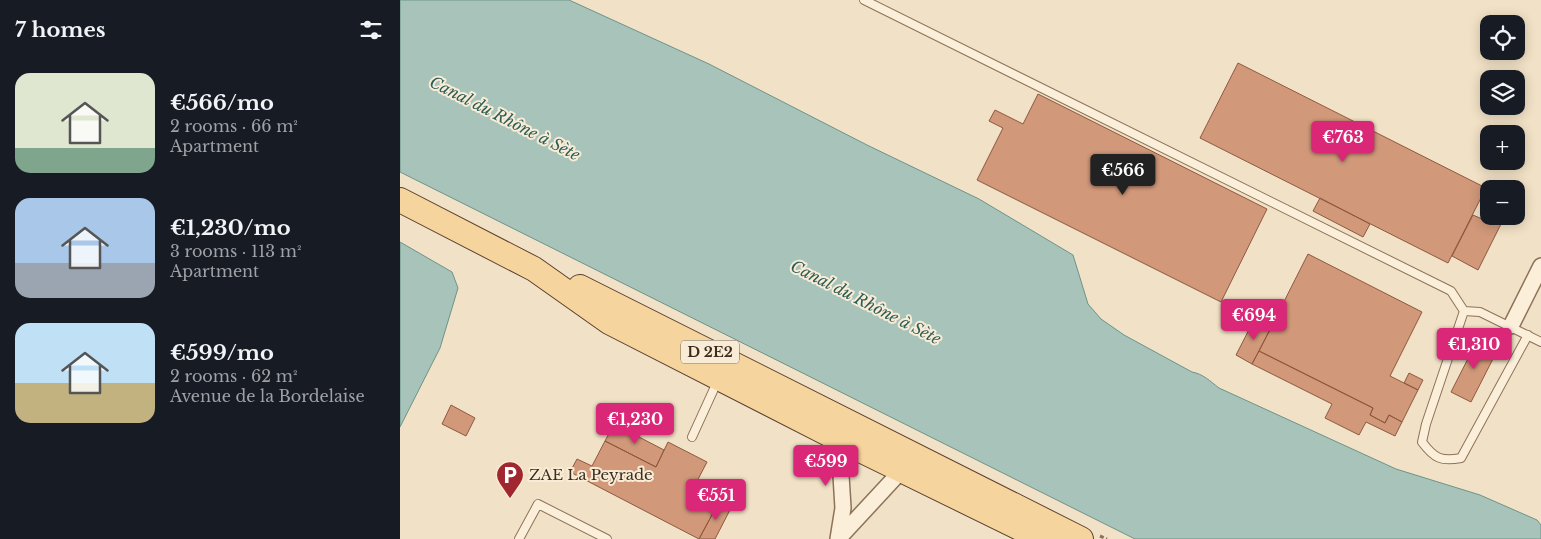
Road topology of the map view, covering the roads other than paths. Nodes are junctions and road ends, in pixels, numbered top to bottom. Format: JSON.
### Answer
{"nodes":[{"id":1,"x":864,"y":0,"type":"edge"},
{"id":2,"x":400,"y":200,"type":"edge"},
{"id":3,"x":1541,"y":266,"type":"edge"},
{"id":4,"x":1464,"y":311,"type":"junction"},
{"id":5,"x":1511,"y":326,"type":"junction"},
{"id":6,"x":1528,"y":335,"type":"junction"},
{"id":7,"x":1541,"y":342,"type":"edge"},
{"id":8,"x":723,"y":369,"type":"junction"},
{"id":9,"x":692,"y":437,"type":"dead end"},
{"id":10,"x":885,"y":440,"type":"junction"},
{"id":11,"x":846,"y":443,"type":"junction"},
{"id":12,"x":902,"y":470,"type":"junction"},
{"id":13,"x":520,"y":539,"type":"edge"},
{"id":14,"x":607,"y":539,"type":"edge"},
{"id":15,"x":838,"y":539,"type":"edge"},
{"id":16,"x":1042,"y":539,"type":"edge"},
{"id":17,"x":1081,"y":539,"type":"edge"}],
"edges":[{"from":1,"to":4,"type":"lane"},
{"from":2,"to":8,"type":"main road","number":"D 2E2"},
{"from":3,"to":5,"type":"street"},
{"from":4,"to":5,"type":"lane"},
{"from":4,"to":6,"type":"lane"},
{"from":5,"to":6,"type":"lane"},
{"from":6,"to":7,"type":"lane"},
{"from":8,"to":9,"type":"lane"},
{"from":8,"to":10,"type":"main road","number":"D 2E2"},
{"from":8,"to":11,"type":"main road","number":"D 2E2"},
{"from":10,"to":11,"type":"main road"},
{"from":10,"to":12,"type":"main road"},
{"from":10,"to":17,"type":"main road","number":"D 2E2"},
{"from":11,"to":12,"type":"main road","number":"D 2E2"},
{"from":11,"to":15,"type":"street"},
{"from":12,"to":15,"type":"street"},
{"from":12,"to":16,"type":"main road","number":"D 2E2"},
{"from":13,"to":14,"type":"lane"}]}
